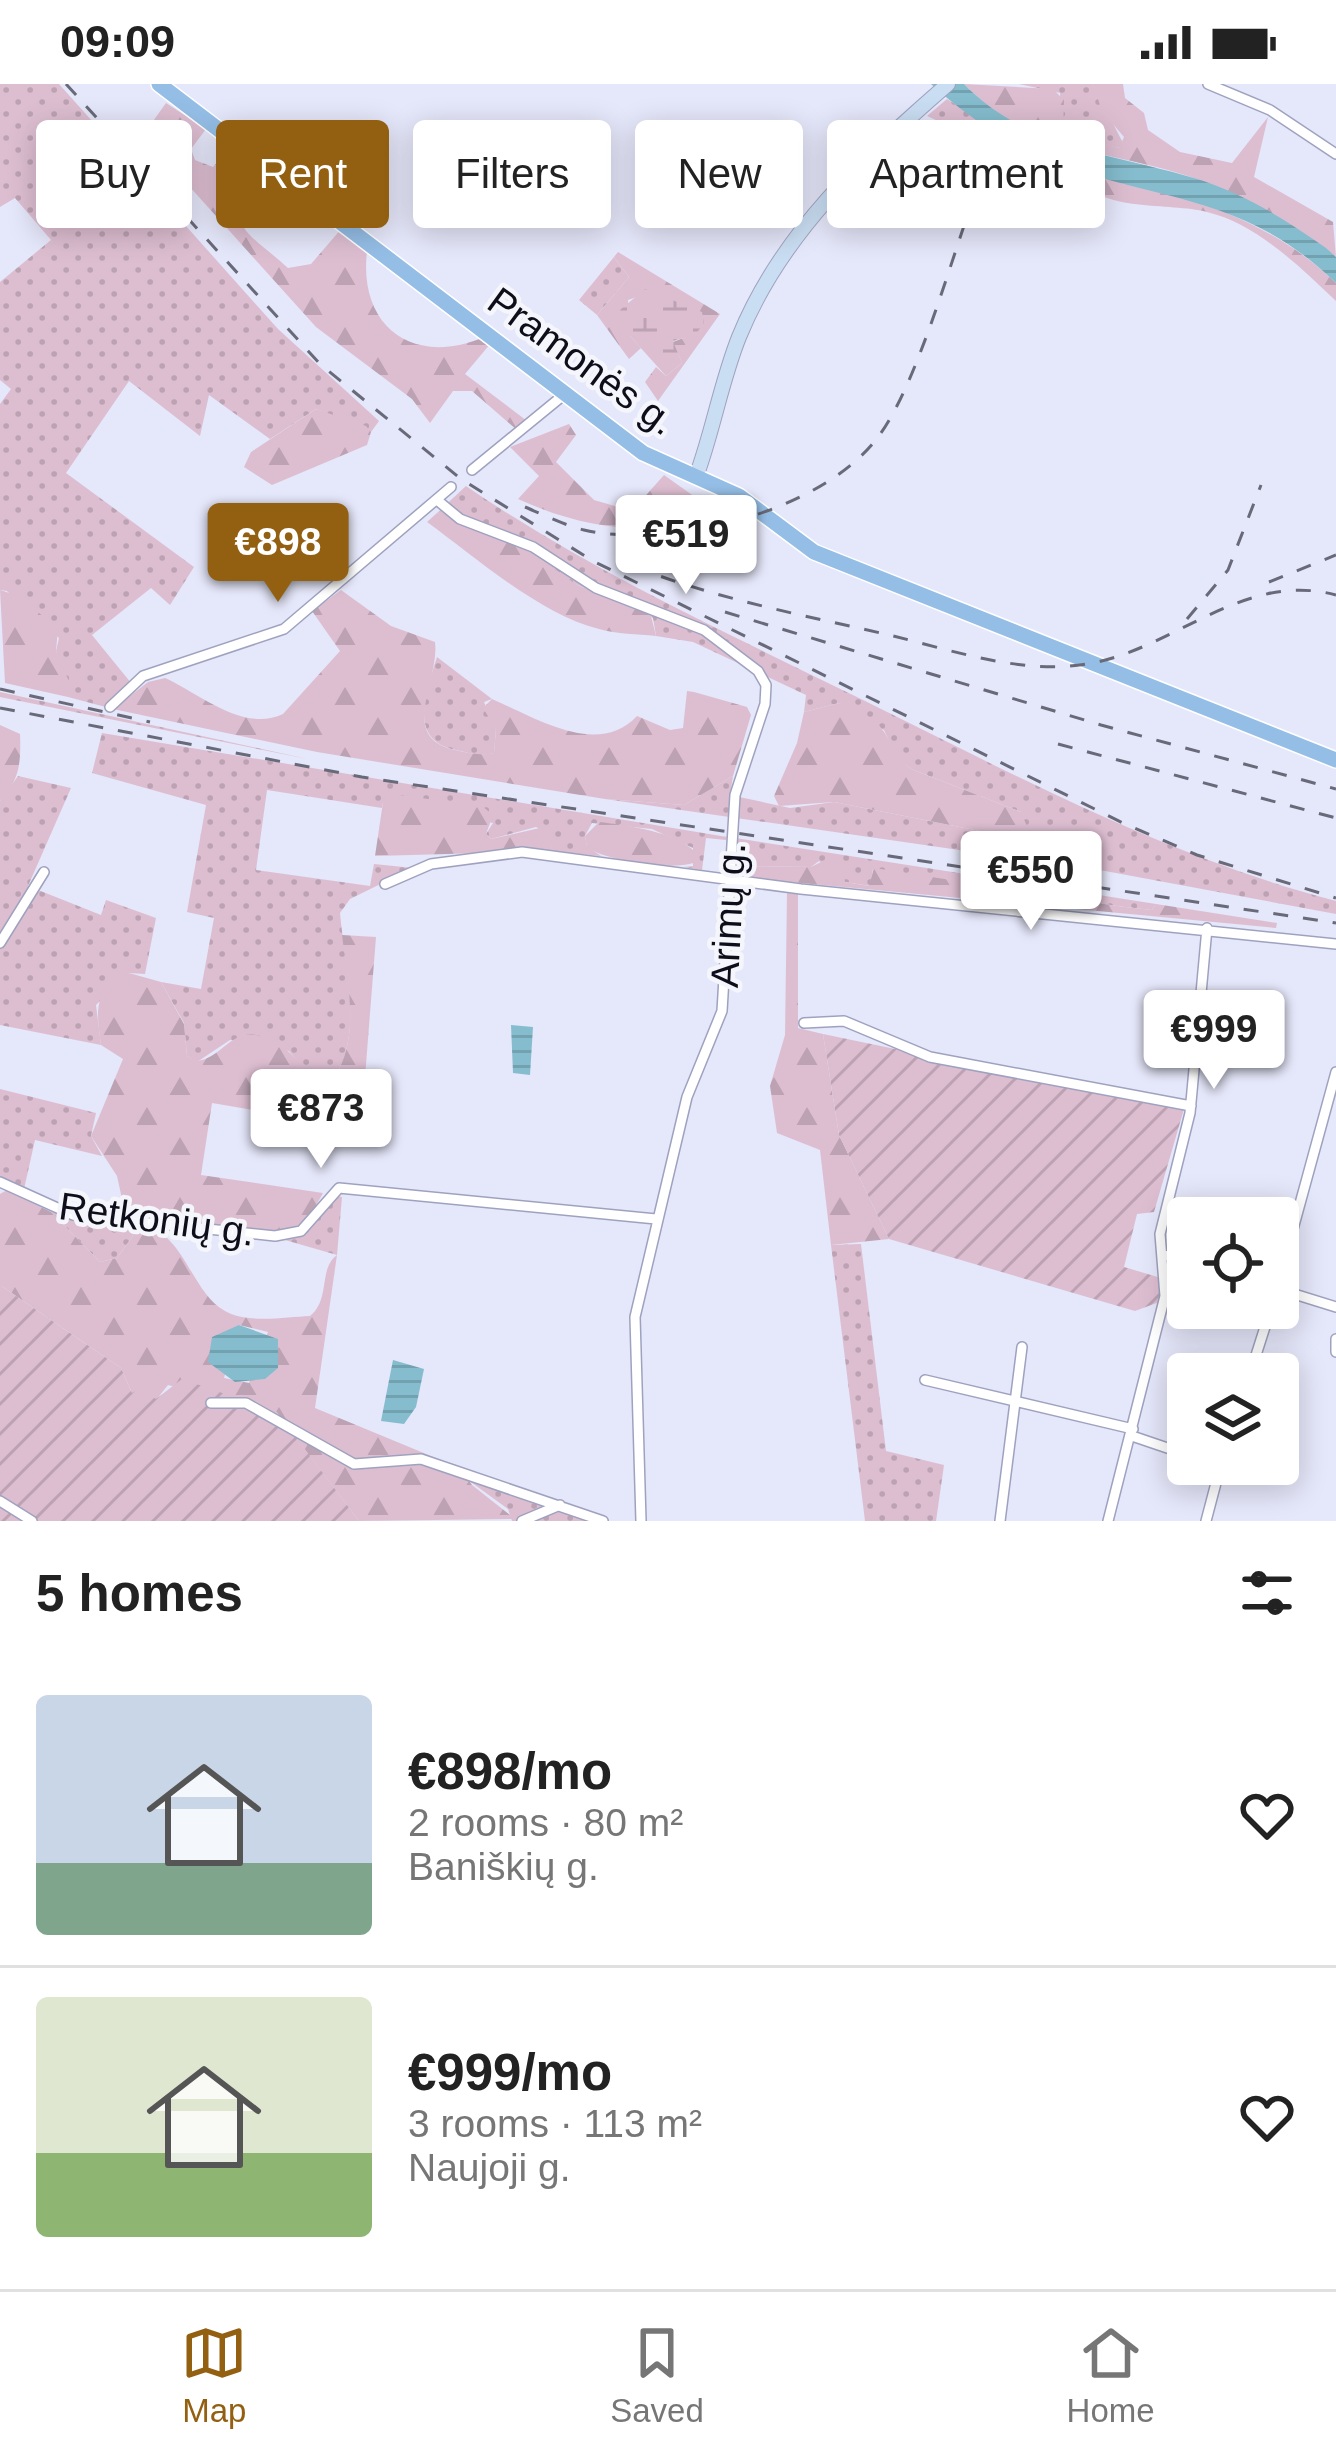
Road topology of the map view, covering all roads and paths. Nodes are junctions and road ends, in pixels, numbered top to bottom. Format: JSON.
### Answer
{"nodes":[{"id":1,"x":948,"y":84,"type":"edge"},
{"id":2,"x":1208,"y":84,"type":"edge"},
{"id":3,"x":167,"y":86,"type":"edge"},
{"id":4,"x":1336,"y":154,"type":"edge"},
{"id":5,"x":566,"y":393,"type":"junction"},
{"id":6,"x":472,"y":470,"type":"dead end"},
{"id":7,"x":696,"y":477,"type":"junction"},
{"id":8,"x":451,"y":487,"type":"dead end"},
{"id":9,"x":437,"y":500,"type":"junction"},
{"id":10,"x":110,"y":706,"type":"dead end"},
{"id":11,"x":1336,"y":760,"type":"edge"},
{"id":12,"x":44,"y":872,"type":"dead end"},
{"id":13,"x":731,"y":880,"type":"junction"},
{"id":14,"x":385,"y":884,"type":"dead end"},
{"id":15,"x":1208,"y":928,"type":"junction"},
{"id":16,"x":0,"y":943,"type":"edge"},
{"id":17,"x":1336,"y":944,"type":"edge"},
{"id":18,"x":804,"y":1023,"type":"dead end"},
{"id":19,"x":1336,"y":1072,"type":"edge"},
{"id":20,"x":1191,"y":1106,"type":"junction"},
{"id":21,"x":0,"y":1183,"type":"edge"},
{"id":22,"x":1299,"y":1209,"type":"edge"},
{"id":23,"x":656,"y":1219,"type":"junction"},
{"id":24,"x":1162,"y":1255,"type":"junction"},
{"id":25,"x":1167,"y":1256,"type":"edge"},
{"id":26,"x":1299,"y":1294,"type":"edge"},
{"id":27,"x":1336,"y":1307,"type":"edge"},
{"id":28,"x":1336,"y":1339,"type":"edge"},
{"id":29,"x":1022,"y":1347,"type":"dead end"},
{"id":30,"x":1336,"y":1352,"type":"edge"},
{"id":31,"x":925,"y":1381,"type":"dead end"},
{"id":32,"x":212,"y":1403,"type":"dead end"},
{"id":33,"x":1015,"y":1403,"type":"junction"},
{"id":34,"x":1133,"y":1433,"type":"junction"},
{"id":35,"x":1167,"y":1447,"type":"edge"},
{"id":36,"x":1214,"y":1485,"type":"edge"},
{"id":37,"x":0,"y":1501,"type":"edge"},
{"id":38,"x":560,"y":1505,"type":"junction"},
{"id":39,"x":32,"y":1521,"type":"edge"},
{"id":40,"x":522,"y":1521,"type":"edge"},
{"id":41,"x":604,"y":1521,"type":"edge"},
{"id":42,"x":641,"y":1521,"type":"edge"},
{"id":43,"x":1000,"y":1521,"type":"edge"},
{"id":44,"x":1108,"y":1521,"type":"edge"},
{"id":45,"x":1206,"y":1521,"type":"edge"}],
"edges":[{"from":1,"to":7,"type":"main road"},
{"from":2,"to":4,"type":"street"},
{"from":3,"to":5,"type":"main road","name":"Pramonės g."},
{"from":5,"to":6,"type":"street"},
{"from":5,"to":7,"type":"main road","name":"Pramonės g."},
{"from":7,"to":11,"type":"main road","name":"Pramonės g."},
{"from":8,"to":9,"type":"street"},
{"from":9,"to":10,"type":"street"},
{"from":9,"to":13,"type":"street","name":"Arimų g."},
{"from":12,"to":16,"type":"street"},
{"from":13,"to":14,"type":"street"},
{"from":13,"to":15,"type":"street"},
{"from":13,"to":23,"type":"street","name":"Arimų g."},
{"from":15,"to":17,"type":"street"},
{"from":15,"to":20,"type":"street"},
{"from":18,"to":20,"type":"street"},
{"from":19,"to":22,"type":"street"},
{"from":20,"to":24,"type":"street"},
{"from":21,"to":23,"type":"street","name":"Retkonių g."},
{"from":23,"to":42,"type":"street","name":"Arimų g."},
{"from":24,"to":25,"type":"street"},
{"from":24,"to":34,"type":"street"},
{"from":26,"to":27,"type":"street"},
{"from":28,"to":30,"type":"street"},
{"from":29,"to":33,"type":"street"},
{"from":31,"to":33,"type":"street"},
{"from":32,"to":38,"type":"street"},
{"from":33,"to":34,"type":"street"},
{"from":33,"to":43,"type":"street"},
{"from":34,"to":35,"type":"street"},
{"from":34,"to":44,"type":"street"},
{"from":36,"to":45,"type":"street"},
{"from":37,"to":39,"type":"street"},
{"from":38,"to":40,"type":"street"},
{"from":38,"to":41,"type":"street"}]}
